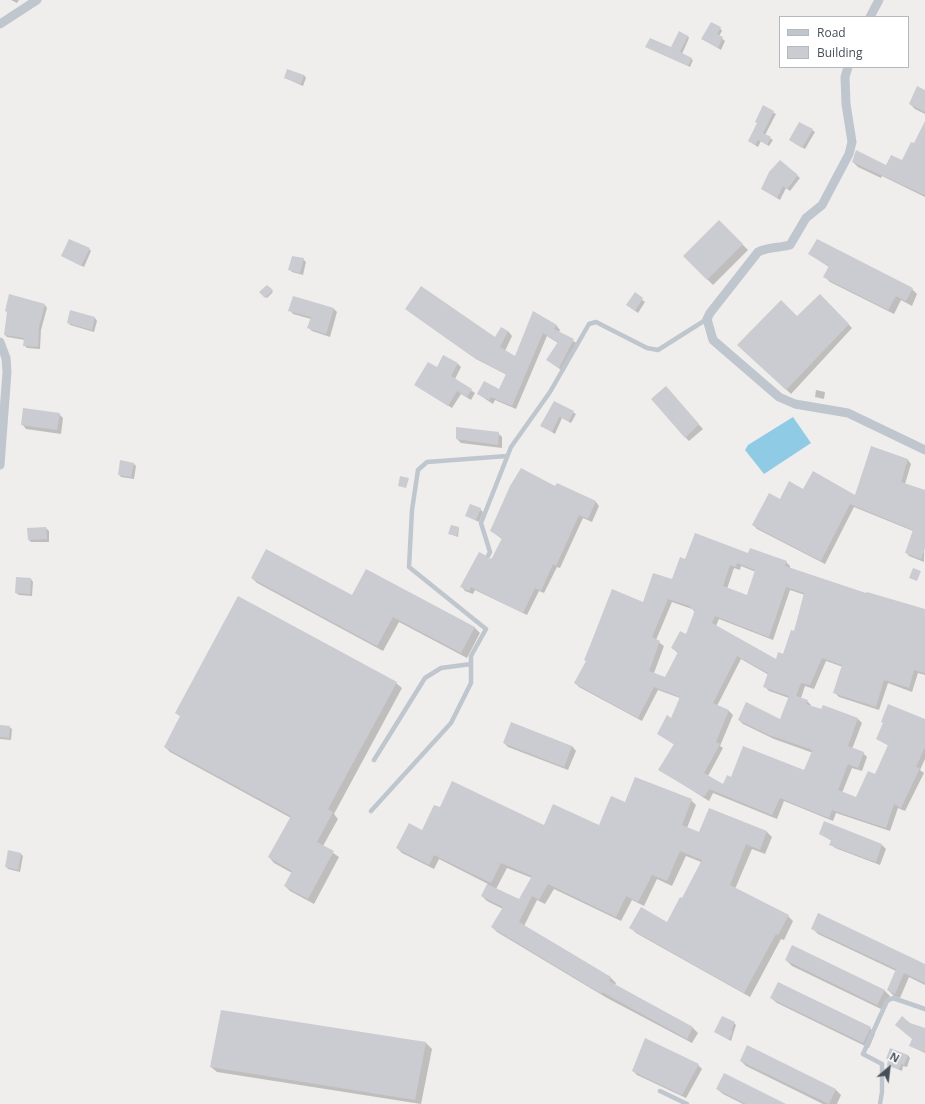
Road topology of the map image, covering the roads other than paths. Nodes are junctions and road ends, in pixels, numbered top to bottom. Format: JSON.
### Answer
{"nodes":[{"id":1,"x":37,"y":0,"type":"edge"},
{"id":2,"x":879,"y":0,"type":"edge"},
{"id":3,"x":871,"y":16,"type":"edge"},
{"id":4,"x":0,"y":24,"type":"edge"},
{"id":5,"x":848,"y":68,"type":"edge"},
{"id":6,"x":707,"y":319,"type":"junction"},
{"id":7,"x":0,"y":342,"type":"edge"},
{"id":8,"x":925,"y":450,"type":"edge"},
{"id":9,"x":507,"y":456,"type":"junction"},
{"id":10,"x":0,"y":465,"type":"edge"},
{"id":11,"x":488,"y":556,"type":"dead end"},
{"id":12,"x":471,"y":664,"type":"junction"},
{"id":13,"x":374,"y":760,"type":"dead end"},
{"id":14,"x":371,"y":811,"type":"dead end"},
{"id":15,"x":925,"y":1009,"type":"edge"},
{"id":16,"x":660,"y":1091,"type":"dead end"},
{"id":17,"x":688,"y":1104,"type":"edge"},
{"id":18,"x":880,"y":1104,"type":"edge"}],
"edges":[{"from":1,"to":4,"type":"street"},
{"from":2,"to":3,"type":"street"},
{"from":5,"to":6,"type":"street"},
{"from":6,"to":8,"type":"street"},
{"from":6,"to":9,"type":"lane"},
{"from":7,"to":10,"type":"street"},
{"from":9,"to":11,"type":"lane"},
{"from":9,"to":12,"type":"lane"},
{"from":12,"to":13,"type":"lane"},
{"from":12,"to":14,"type":"lane"},
{"from":15,"to":18,"type":"lane"},
{"from":16,"to":17,"type":"lane"}]}
